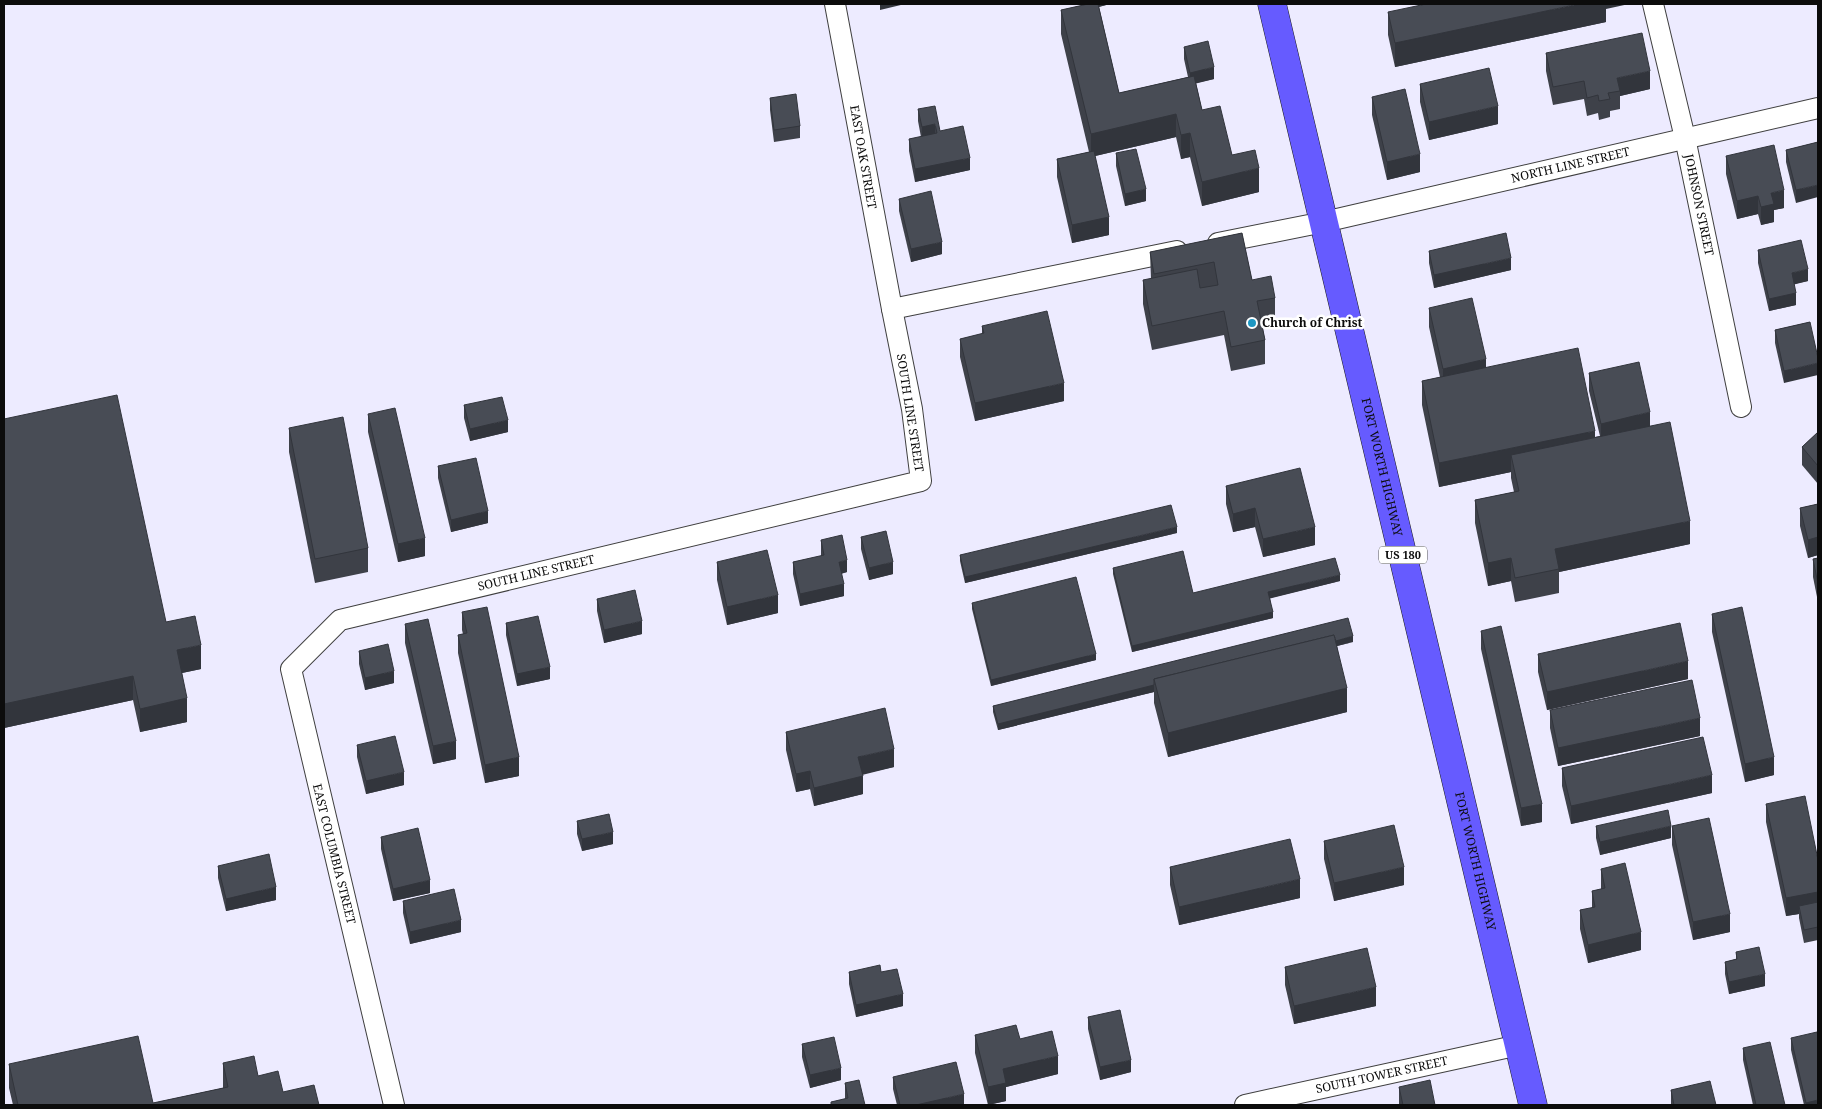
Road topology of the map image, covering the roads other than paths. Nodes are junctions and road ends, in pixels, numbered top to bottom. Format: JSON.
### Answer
{"nodes":[{"id":1,"x":835,"y":4,"type":"edge"},
{"id":2,"x":1272,"y":4,"type":"edge"},
{"id":3,"x":1653,"y":4,"type":"edge"},
{"id":4,"x":1818,"y":108,"type":"edge"},
{"id":5,"x":1686,"y":138,"type":"junction"},
{"id":6,"x":1324,"y":222,"type":"junction"},
{"id":7,"x":892,"y":309,"type":"junction"},
{"id":8,"x":1741,"y":407,"type":"dead end"},
{"id":9,"x":340,"y":620,"type":"joint"},
{"id":10,"x":1519,"y":1046,"type":"junction"},
{"id":11,"x":394,"y":1105,"type":"edge"},
{"id":12,"x":1245,"y":1105,"type":"edge"},
{"id":13,"x":1533,"y":1105,"type":"edge"}],
"edges":[{"from":1,"to":7,"type":"street","name":"EAST OAK STREET"},
{"from":2,"to":6,"type":"main road","name":"FORT WORTH HIGHWAY","number":"US 180"},
{"from":3,"to":5,"type":"street","name":"JOHNSON STREET"},
{"from":4,"to":5,"type":"street","name":"NORTH LINE STREET"},
{"from":5,"to":6,"type":"street","name":"NORTH LINE STREET"},
{"from":5,"to":8,"type":"street","name":"JOHNSON STREET"},
{"from":6,"to":7,"type":"street"},
{"from":6,"to":10,"type":"main road","name":"FORT WORTH HIGHWAY","number":"US 180"},
{"from":7,"to":9,"type":"street","name":"SOUTH LINE STREET"},
{"from":9,"to":11,"type":"street","name":"EAST COLUMBIA STREET"},
{"from":10,"to":12,"type":"street","name":"SOUTH TOWER STREET"},
{"from":10,"to":13,"type":"main road","name":"FORT WORTH HIGHWAY","number":"US 180"}]}
